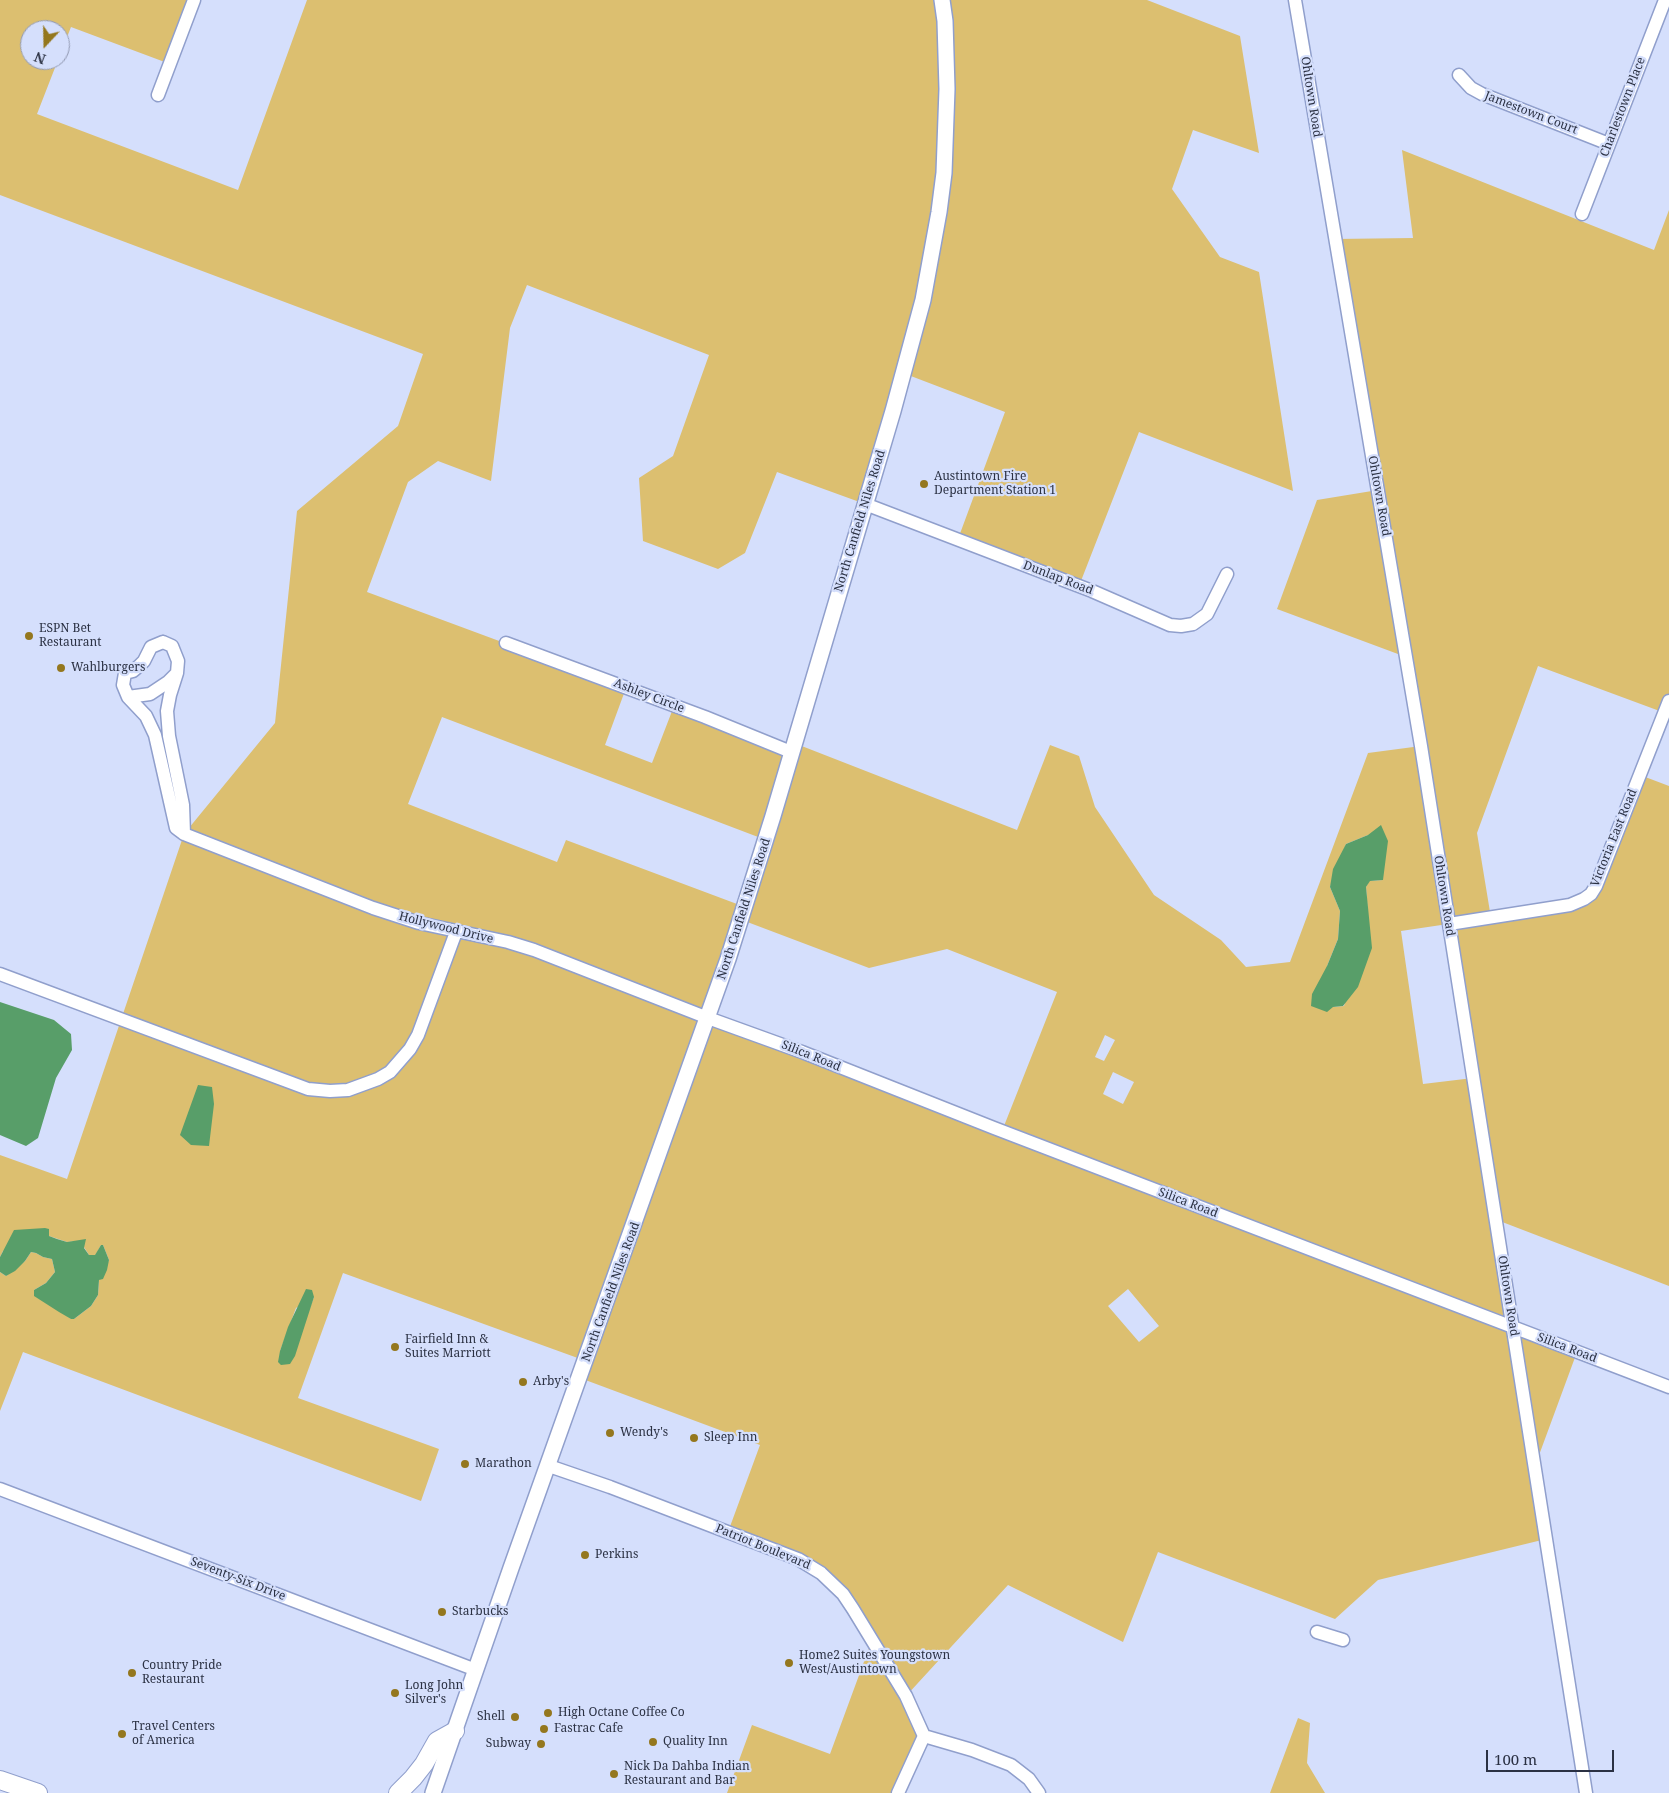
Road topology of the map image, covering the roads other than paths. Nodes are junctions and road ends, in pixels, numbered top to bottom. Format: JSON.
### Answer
{"nodes":[{"id":1,"x":194,"y":0,"type":"edge"},
{"id":2,"x":942,"y":0,"type":"edge"},
{"id":3,"x":1295,"y":0,"type":"edge"},
{"id":4,"x":1664,"y":0,"type":"edge"},
{"id":5,"x":1459,"y":75,"type":"dead end"},
{"id":6,"x":158,"y":96,"type":"dead end"},
{"id":7,"x":1609,"y":144,"type":"junction"},
{"id":8,"x":1582,"y":214,"type":"dead end"},
{"id":9,"x":865,"y":504,"type":"junction"},
{"id":10,"x":1227,"y":574,"type":"dead end"},
{"id":11,"x":506,"y":643,"type":"dead end"},
{"id":12,"x":177,"y":673,"type":"junction"},
{"id":13,"x":128,"y":697,"type":"junction"},
{"id":14,"x":1669,"y":701,"type":"edge"},
{"id":15,"x":791,"y":752,"type":"junction"},
{"id":16,"x":184,"y":834,"type":"junction"},
{"id":17,"x":1449,"y":924,"type":"junction"},
{"id":18,"x":456,"y":932,"type":"junction"},
{"id":19,"x":0,"y":974,"type":"edge"},
{"id":20,"x":708,"y":1018,"type":"junction"},
{"id":21,"x":1514,"y":1328,"type":"junction"},
{"id":22,"x":1669,"y":1387,"type":"edge"},
{"id":23,"x":549,"y":1466,"type":"junction"},
{"id":24,"x":0,"y":1489,"type":"edge"},
{"id":25,"x":1317,"y":1632,"type":"dead end"},
{"id":26,"x":1343,"y":1640,"type":"dead end"},
{"id":27,"x":476,"y":1670,"type":"junction"},
{"id":28,"x":455,"y":1731,"type":"junction"},
{"id":29,"x":924,"y":1736,"type":"junction"},
{"id":30,"x":0,"y":1780,"type":"edge"},
{"id":31,"x":38,"y":1793,"type":"edge"},
{"id":32,"x":398,"y":1793,"type":"edge"},
{"id":33,"x":433,"y":1793,"type":"edge"},
{"id":34,"x":898,"y":1793,"type":"edge"},
{"id":35,"x":1039,"y":1793,"type":"edge"},
{"id":36,"x":1586,"y":1793,"type":"edge"}],
"edges":[{"from":1,"to":6,"type":"street"},
{"from":2,"to":9,"type":"main road","name":"North Canfield Niles Road"},
{"from":3,"to":17,"type":"street","name":"Ohltown Road"},
{"from":4,"to":7,"type":"street","name":"Charlestown Place"},
{"from":5,"to":7,"type":"street","name":"Jamestown Court"},
{"from":7,"to":8,"type":"street","name":"Charlestown Place"},
{"from":9,"to":10,"type":"street","name":"Dunlap Road"},
{"from":9,"to":15,"type":"main road","name":"North Canfield Niles Road"},
{"from":11,"to":15,"type":"street","name":"Ashley Circle"},
{"from":12,"to":13,"type":"street"},
{"from":12,"to":13,"type":"street"},
{"from":12,"to":16,"type":"street"},
{"from":13,"to":16,"type":"street"},
{"from":14,"to":17,"type":"street","name":"Victoria East Road"},
{"from":15,"to":20,"type":"main road","name":"North Canfield Niles Road"},
{"from":16,"to":18,"type":"street","name":"Hollywood Drive"},
{"from":17,"to":21,"type":"street","name":"Ohltown Road"},
{"from":18,"to":19,"type":"street"},
{"from":18,"to":20,"type":"street","name":"Hollywood Drive"},
{"from":20,"to":21,"type":"street","name":"Silica Road"},
{"from":20,"to":23,"type":"main road","name":"North Canfield Niles Road"},
{"from":21,"to":22,"type":"street","name":"Silica Road"},
{"from":21,"to":36,"type":"street","name":"Ohltown Road"},
{"from":23,"to":27,"type":"main road","name":"North Canfield Niles Road"},
{"from":23,"to":29,"type":"street","name":"Patriot Boulevard"},
{"from":24,"to":27,"type":"street","name":"Seventy-Six Drive"},
{"from":25,"to":26,"type":"street"},
{"from":27,"to":28,"type":"main road","name":"North Canfield Niles Road"},
{"from":28,"to":32,"type":"highway"},
{"from":28,"to":33,"type":"main road","name":"North Canfield Niles Road"},
{"from":29,"to":34,"type":"street"},
{"from":29,"to":35,"type":"street"},
{"from":30,"to":31,"type":"highway"}]}
